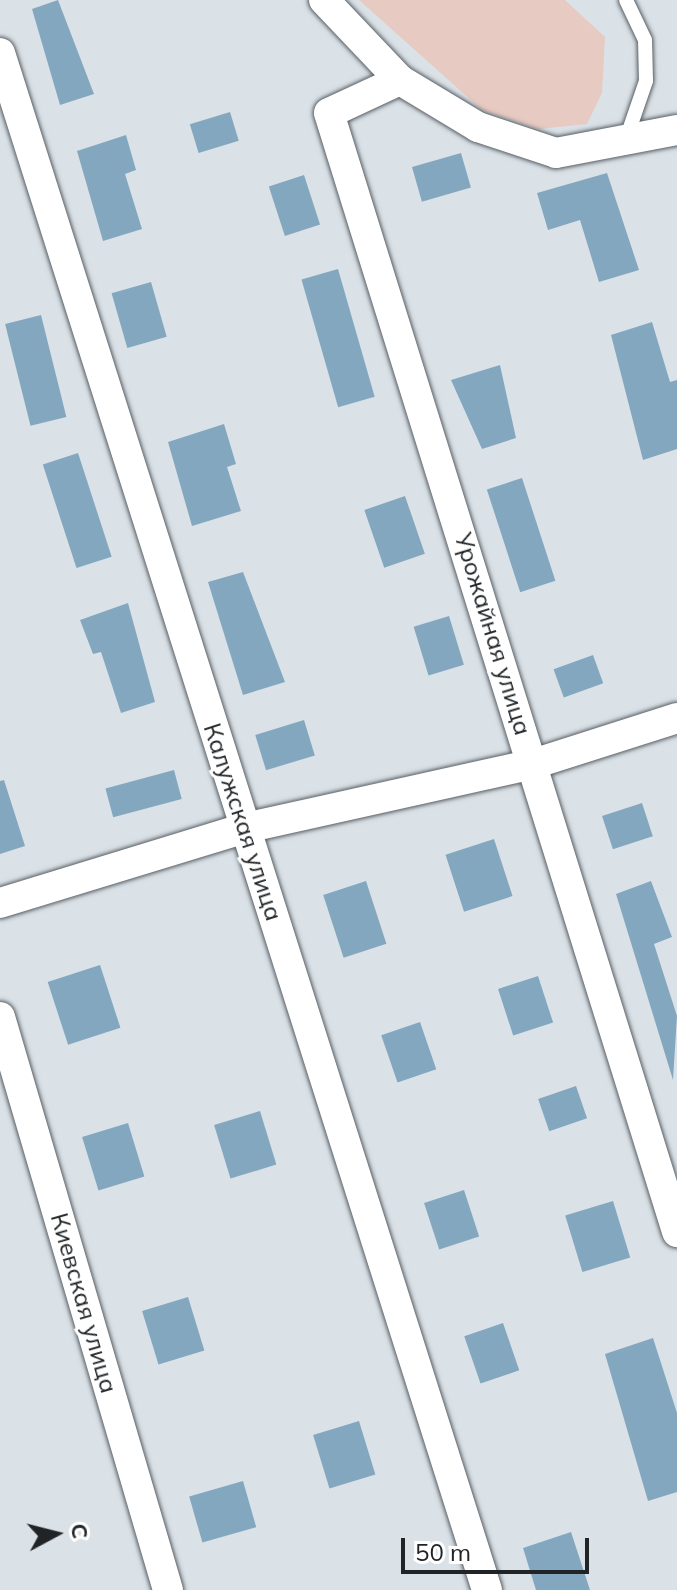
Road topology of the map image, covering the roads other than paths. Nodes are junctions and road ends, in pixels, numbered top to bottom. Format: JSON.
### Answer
{"nodes":[{"id":1,"x":324,"y":0,"type":"edge"},
{"id":2,"x":626,"y":0,"type":"edge"},
{"id":3,"x":0,"y":53,"type":"edge"},
{"id":4,"x":400,"y":80,"type":"junction"},
{"id":5,"x":677,"y":130,"type":"edge"},
{"id":6,"x":626,"y":139,"type":"junction"},
{"id":7,"x":677,"y":718,"type":"edge"},
{"id":8,"x":533,"y":764,"type":"junction"},
{"id":9,"x":245,"y":828,"type":"junction"},
{"id":10,"x":0,"y":903,"type":"edge"},
{"id":11,"x":0,"y":1017,"type":"edge"},
{"id":12,"x":677,"y":1232,"type":"edge"},
{"id":13,"x":168,"y":1590,"type":"edge"},
{"id":14,"x":487,"y":1590,"type":"edge"}],
"edges":[{"from":1,"to":4,"type":"street"},
{"from":2,"to":6,"type":"lane"},
{"from":3,"to":9,"type":"street","name":"Калужская улица"},
{"from":4,"to":6,"type":"street"},
{"from":4,"to":8,"type":"street","name":"Урожайная улица"},
{"from":5,"to":6,"type":"street"},
{"from":7,"to":8,"type":"street"},
{"from":8,"to":9,"type":"street"},
{"from":8,"to":12,"type":"street","name":"Урожайная улица"},
{"from":9,"to":10,"type":"street"},
{"from":9,"to":14,"type":"street","name":"Калужская улица"},
{"from":11,"to":13,"type":"street","name":"Киевская улица"}]}
